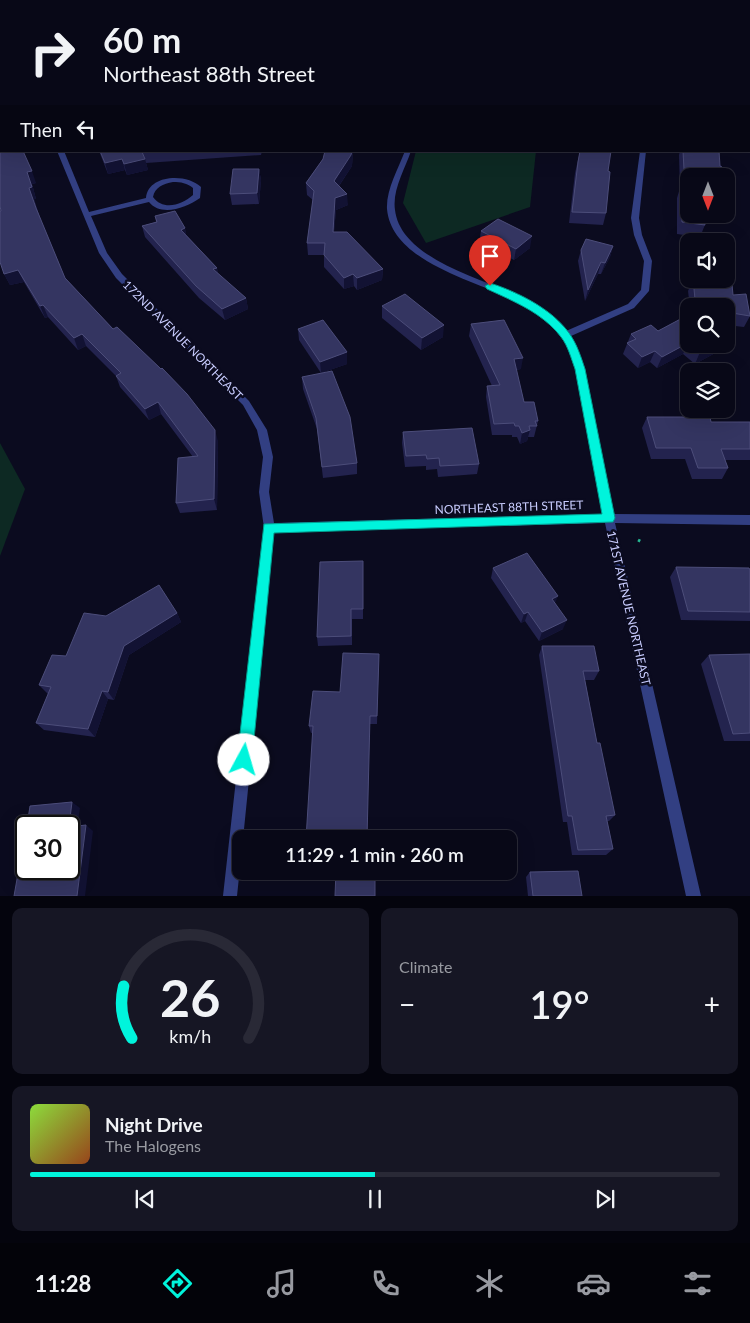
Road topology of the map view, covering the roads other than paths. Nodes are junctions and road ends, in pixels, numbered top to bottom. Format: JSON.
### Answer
{"nodes":[{"id":1,"x":60,"y":152,"type":"edge"},
{"id":2,"x":408,"y":152,"type":"edge"},
{"id":3,"x":643,"y":152,"type":"edge"},
{"id":4,"x":150,"y":199,"type":"junction"},
{"id":5,"x":87,"y":215,"type":"junction"},
{"id":6,"x":565,"y":335,"type":"junction"},
{"id":7,"x":609,"y":518,"type":"junction"},
{"id":8,"x":750,"y":520,"type":"edge"},
{"id":9,"x":269,"y":528,"type":"junction"},
{"id":10,"x":230,"y":896,"type":"edge"},
{"id":11,"x":694,"y":896,"type":"edge"}],
"edges":[{"from":1,"to":5,"type":"street","name":"172ND AVENUE NORTHEAST"},
{"from":2,"to":6,"type":"street","name":"171ST AVENUE NORTHEAST"},
{"from":3,"to":6,"type":"street"},
{"from":4,"to":4,"type":"street"},
{"from":4,"to":5,"type":"street"},
{"from":5,"to":9,"type":"street","name":"172ND AVENUE NORTHEAST"},
{"from":6,"to":7,"type":"street","name":"171ST AVENUE NORTHEAST"},
{"from":7,"to":8,"type":"street","name":"NORTHEAST 88TH STREET"},
{"from":7,"to":9,"type":"street","name":"NORTHEAST 88TH STREET"},
{"from":7,"to":11,"type":"street","name":"171ST AVENUE NORTHEAST"},
{"from":9,"to":10,"type":"street","name":"172ND AVENUE NORTHEAST"}]}
